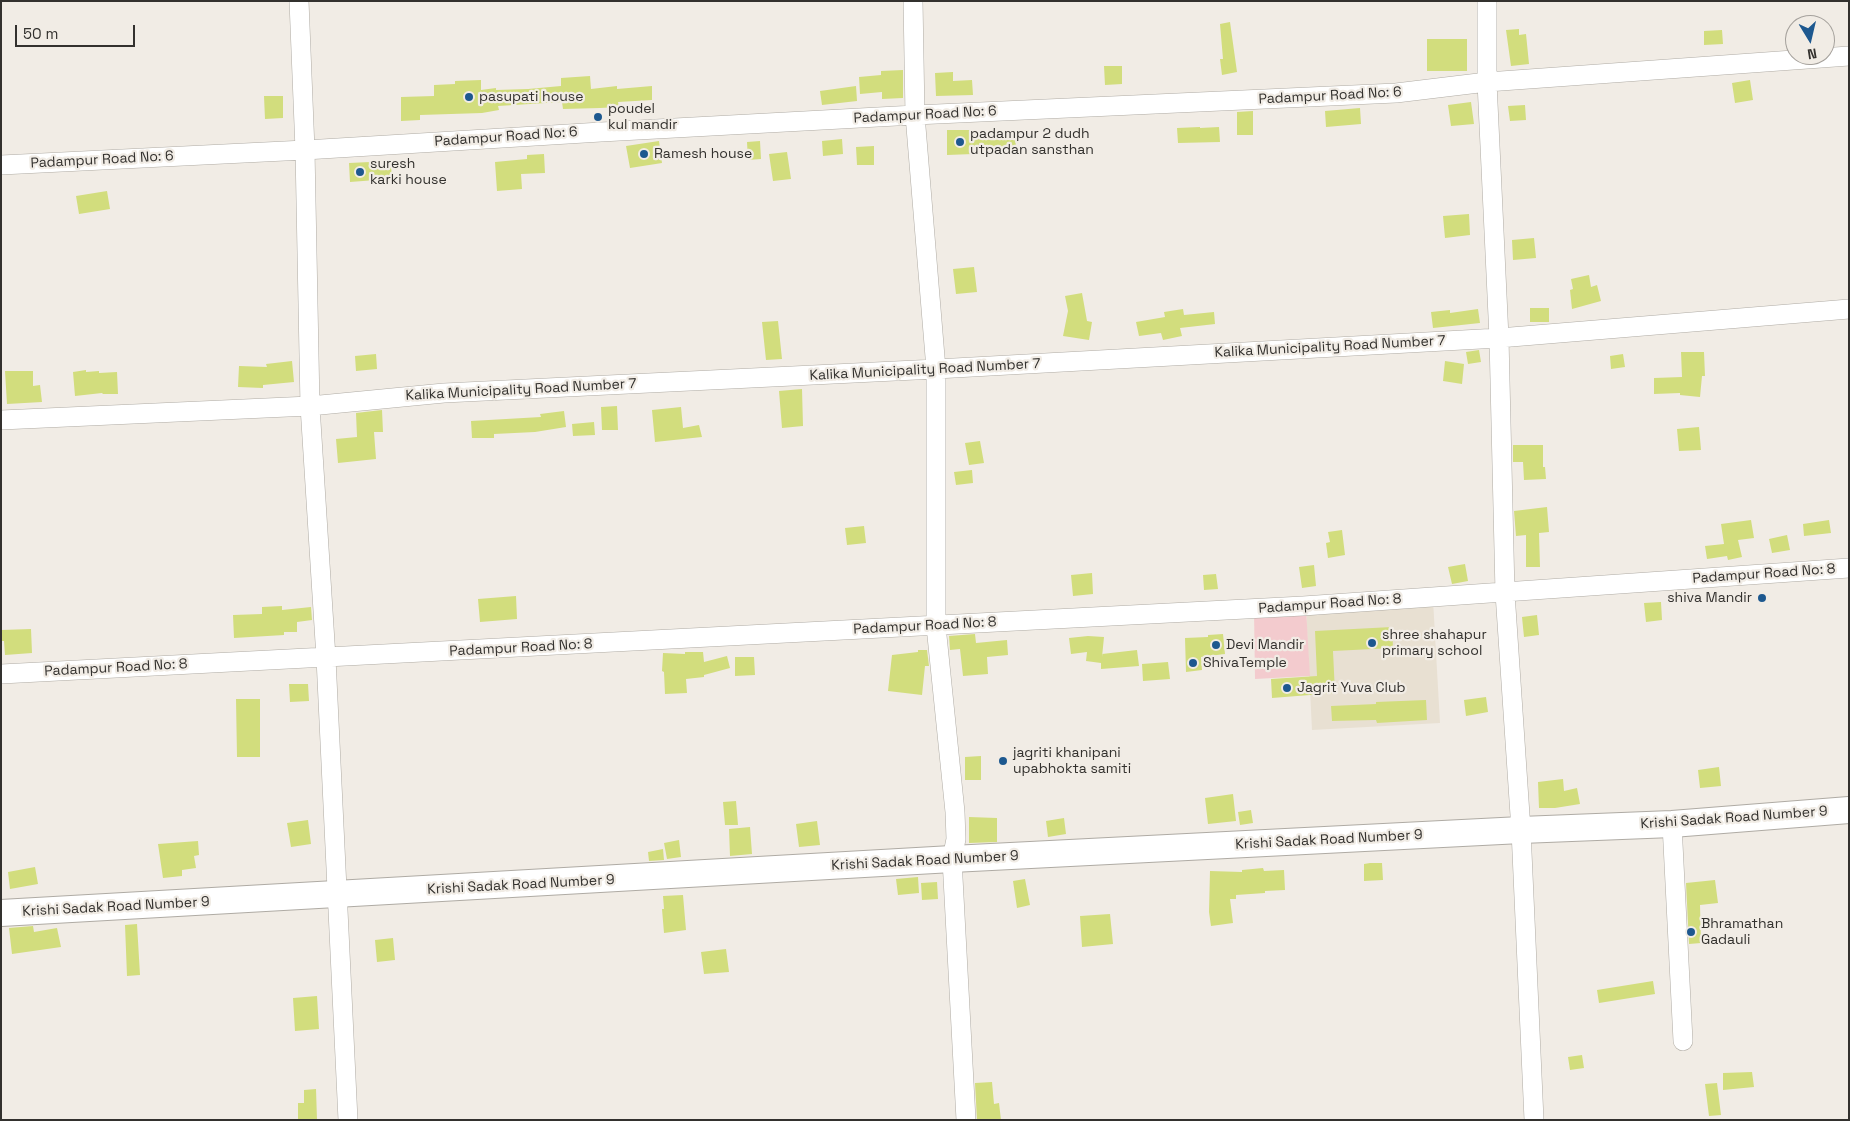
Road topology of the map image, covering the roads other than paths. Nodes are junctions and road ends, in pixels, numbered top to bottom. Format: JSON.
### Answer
{"nodes":[{"id":1,"x":299,"y":1,"type":"edge"},
{"id":2,"x":913,"y":1,"type":"edge"},
{"id":3,"x":1487,"y":1,"type":"edge"},
{"id":4,"x":1849,"y":56,"type":"edge"},
{"id":5,"x":1487,"y":82,"type":"junction"},
{"id":6,"x":914,"y":115,"type":"junction"},
{"id":7,"x":305,"y":150,"type":"junction"},
{"id":8,"x":1,"y":165,"type":"edge"},
{"id":9,"x":1849,"y":309,"type":"edge"},
{"id":10,"x":1498,"y":338,"type":"junction"},
{"id":11,"x":936,"y":370,"type":"junction"},
{"id":12,"x":310,"y":406,"type":"junction"},
{"id":13,"x":1,"y":420,"type":"edge"},
{"id":14,"x":1849,"y":568,"type":"edge"},
{"id":15,"x":1505,"y":593,"type":"junction"},
{"id":16,"x":936,"y":626,"type":"junction"},
{"id":17,"x":326,"y":658,"type":"junction"},
{"id":18,"x":1,"y":674,"type":"edge"},
{"id":19,"x":1849,"y":810,"type":"edge"},
{"id":20,"x":1672,"y":824,"type":"junction"},
{"id":21,"x":1521,"y":830,"type":"junction"},
{"id":22,"x":952,"y":859,"type":"junction"},
{"id":23,"x":336,"y":895,"type":"junction"},
{"id":24,"x":1,"y":914,"type":"edge"},
{"id":25,"x":1683,"y":1042,"type":"dead end"},
{"id":26,"x":348,"y":1120,"type":"edge"},
{"id":27,"x":966,"y":1120,"type":"edge"},
{"id":28,"x":1534,"y":1120,"type":"edge"}],
"edges":[{"from":1,"to":7,"type":"street"},
{"from":2,"to":6,"type":"street"},
{"from":3,"to":5,"type":"street"},
{"from":4,"to":5,"type":"street","name":"Padampur Road No: 6"},
{"from":5,"to":6,"type":"street","name":"Padampur Road No: 6"},
{"from":5,"to":10,"type":"street"},
{"from":6,"to":7,"type":"street","name":"Padampur Road No: 6"},
{"from":6,"to":11,"type":"street"},
{"from":7,"to":8,"type":"street","name":"Padampur Road No: 6"},
{"from":7,"to":12,"type":"street"},
{"from":9,"to":10,"type":"street","name":"Kalika Municipality Road Number 7"},
{"from":10,"to":11,"type":"street","name":"Kalika Municipality Road Number 7"},
{"from":10,"to":15,"type":"street"},
{"from":11,"to":12,"type":"street","name":"Kalika Municipality Road Number 7"},
{"from":11,"to":16,"type":"street"},
{"from":12,"to":13,"type":"street","name":"Kalika Municipality Road Number 7"},
{"from":12,"to":17,"type":"street"},
{"from":14,"to":15,"type":"street","name":"Padampur Road No: 8"},
{"from":15,"to":16,"type":"street","name":"Padampur Road No: 8"},
{"from":15,"to":21,"type":"street"},
{"from":16,"to":17,"type":"street","name":"Padampur Road No: 8"},
{"from":16,"to":22,"type":"street"},
{"from":17,"to":18,"type":"street","name":"Padampur Road No: 8"},
{"from":17,"to":23,"type":"street"},
{"from":19,"to":20,"type":"street","name":"Krishi Sadak Road Number 9"},
{"from":20,"to":21,"type":"street","name":"Krishi Sadak Road Number 9"},
{"from":20,"to":25,"type":"street"},
{"from":21,"to":22,"type":"street","name":"Krishi Sadak Road Number 9"},
{"from":21,"to":28,"type":"street"},
{"from":22,"to":23,"type":"street","name":"Krishi Sadak Road Number 9"},
{"from":22,"to":27,"type":"street"},
{"from":23,"to":24,"type":"street","name":"Krishi Sadak Road Number 9"},
{"from":23,"to":26,"type":"street"}]}
